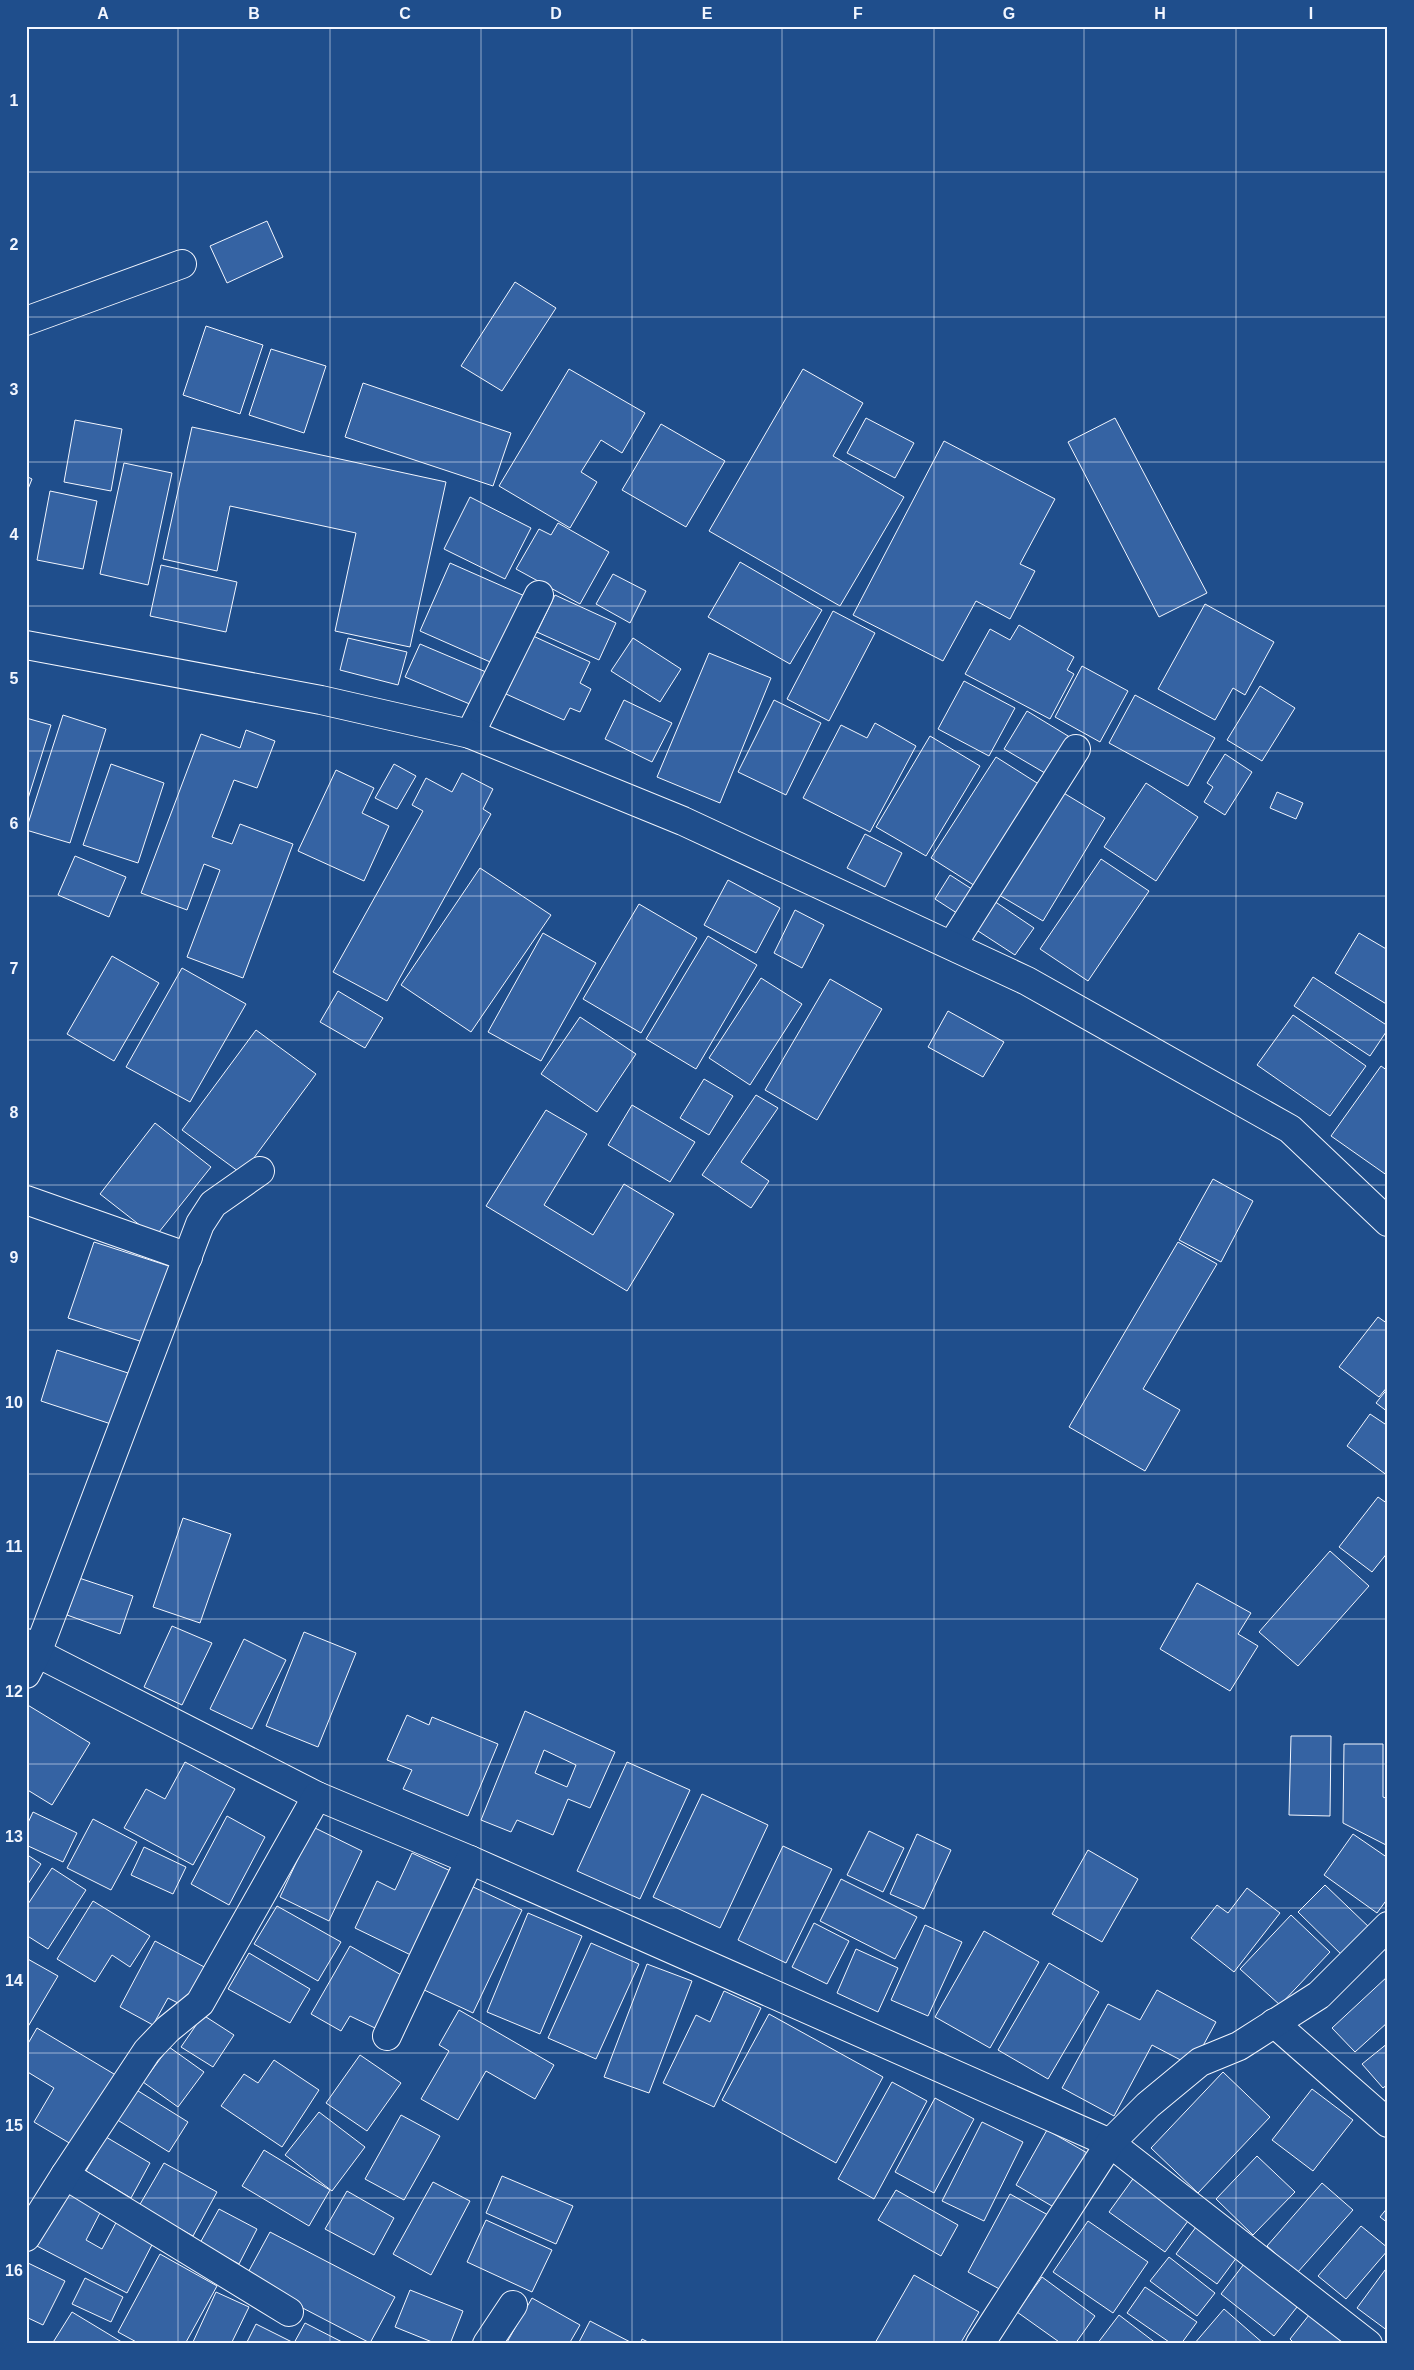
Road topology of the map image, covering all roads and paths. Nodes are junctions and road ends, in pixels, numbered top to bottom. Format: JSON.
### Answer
{"nodes":[{"id":1,"x":182,"y":264,"type":"dead end"},
{"id":2,"x":26,"y":321,"type":"edge"},
{"id":3,"x":539,"y":595,"type":"dead end"},
{"id":4,"x":26,"y":646,"type":"edge"},
{"id":5,"x":470,"y":734,"type":"junction"},
{"id":6,"x":1076,"y":749,"type":"dead end"},
{"id":7,"x":952,"y":945,"type":"junction"},
{"id":8,"x":260,"y":1171,"type":"dead end"},
{"id":9,"x":26,"y":1200,"type":"edge"},
{"id":10,"x":1388,"y":1222,"type":"edge"},
{"id":11,"x":188,"y":1257,"type":"junction"},
{"id":12,"x":30,"y":1657,"type":"edge"},
{"id":13,"x":318,"y":1796,"type":"junction"},
{"id":14,"x":470,"y":1860,"type":"junction"},
{"id":15,"x":1388,"y":1926,"type":"edge"},
{"id":16,"x":1274,"y":2023,"type":"junction"},
{"id":17,"x":387,"y":2036,"type":"dead end"},
{"id":18,"x":1388,"y":2123,"type":"edge"},
{"id":19,"x":1110,"y":2142,"type":"junction"},
{"id":20,"x":65,"y":2175,"type":"junction"},
{"id":21,"x":26,"y":2237,"type":"edge"},
{"id":22,"x":513,"y":2305,"type":"dead end"},
{"id":23,"x":288,"y":2312,"type":"dead end"},
{"id":24,"x":488,"y":2344,"type":"edge"},
{"id":25,"x":980,"y":2344,"type":"edge"},
{"id":26,"x":1368,"y":2344,"type":"edge"}],
"edges":[{"from":1,"to":2,"type":"street"},
{"from":3,"to":5,"type":"street"},
{"from":4,"to":5,"type":"street"},
{"from":5,"to":7,"type":"street"},
{"from":6,"to":7,"type":"street"},
{"from":7,"to":10,"type":"street"},
{"from":8,"to":11,"type":"street"},
{"from":9,"to":11,"type":"street"},
{"from":11,"to":12,"type":"street"},
{"from":12,"to":13,"type":"street"},
{"from":13,"to":14,"type":"street"},
{"from":13,"to":20,"type":"street"},
{"from":14,"to":17,"type":"street"},
{"from":14,"to":19,"type":"street"},
{"from":15,"to":16,"type":"street"},
{"from":16,"to":18,"type":"street"},
{"from":16,"to":19,"type":"street"},
{"from":19,"to":25,"type":"street"},
{"from":19,"to":26,"type":"street"},
{"from":20,"to":21,"type":"street"},
{"from":20,"to":23,"type":"street"},
{"from":22,"to":24,"type":"street"}]}
